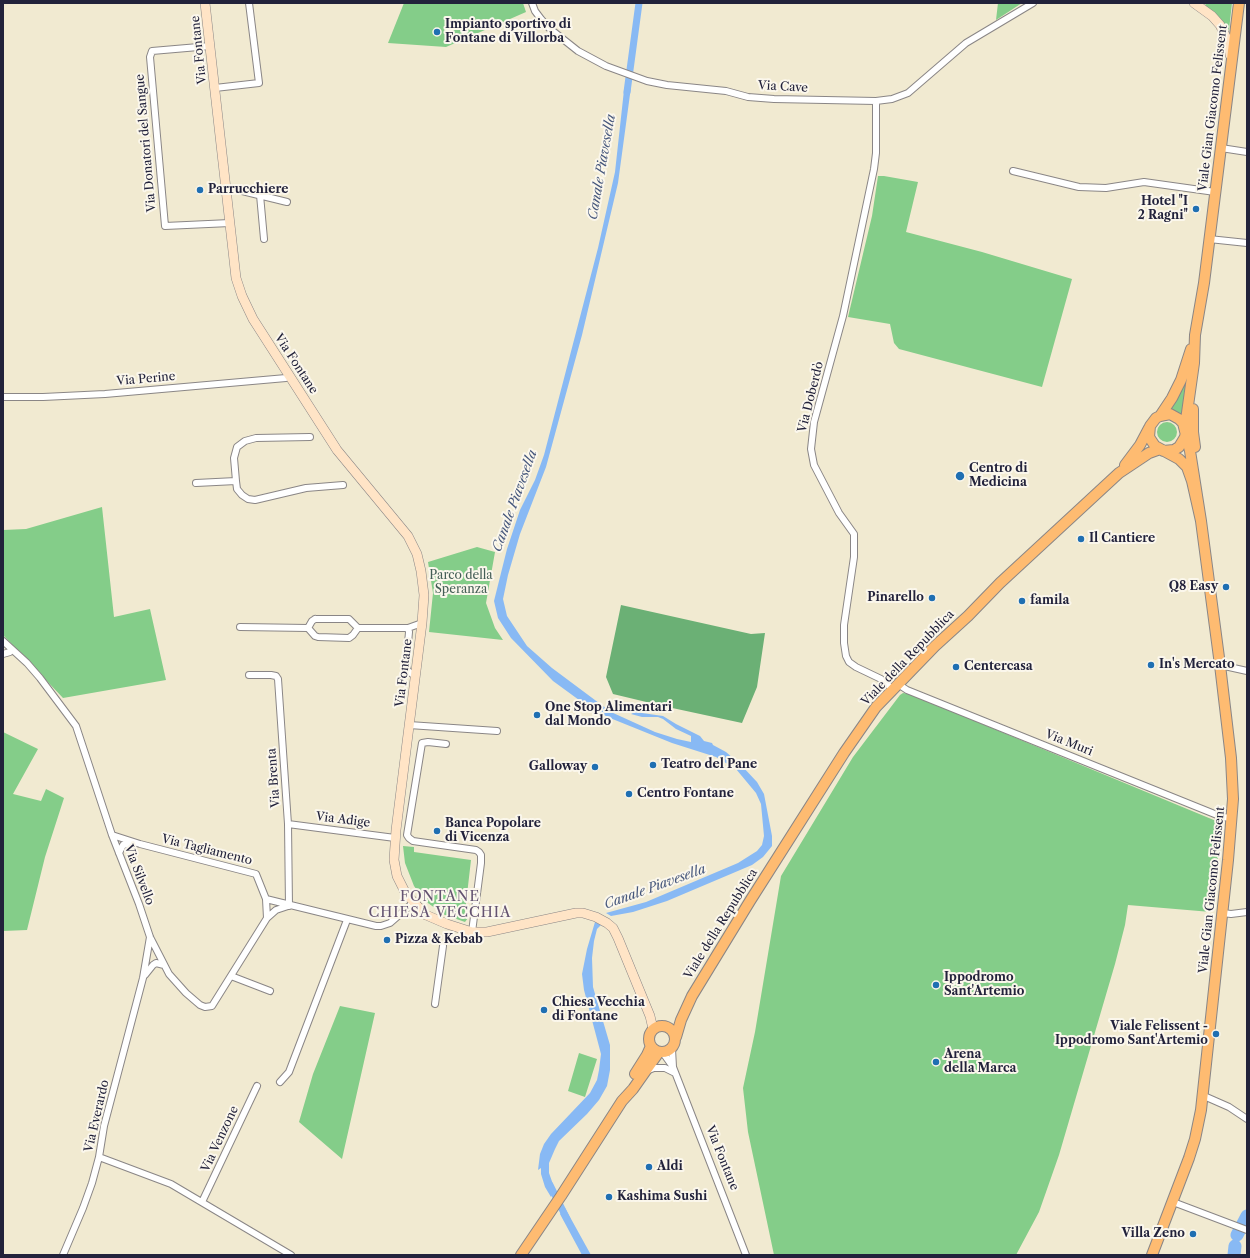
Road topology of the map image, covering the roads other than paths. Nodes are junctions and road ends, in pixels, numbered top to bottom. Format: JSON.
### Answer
{"nodes":[{"id":1,"x":205,"y":3,"type":"edge"},
{"id":2,"x":248,"y":3,"type":"edge"},
{"id":3,"x":532,"y":3,"type":"edge"},
{"id":4,"x":1033,"y":3,"type":"edge"},
{"id":5,"x":1194,"y":3,"type":"edge"},
{"id":6,"x":1239,"y":3,"type":"edge"},
{"id":7,"x":210,"y":46,"type":"junction"},
{"id":8,"x":1230,"y":71,"type":"junction"},
{"id":9,"x":215,"y":88,"type":"junction"},
{"id":10,"x":876,"y":100,"type":"junction"},
{"id":11,"x":1221,"y":148,"type":"junction"},
{"id":12,"x":1247,"y":152,"type":"edge"},
{"id":13,"x":1013,"y":171,"type":"dead end"},
{"id":14,"x":226,"y":189,"type":"junction"},
{"id":15,"x":1215,"y":192,"type":"junction"},
{"id":16,"x":260,"y":195,"type":"junction"},
{"id":17,"x":286,"y":202,"type":"dead end"},
{"id":18,"x":230,"y":223,"type":"junction"},
{"id":19,"x":264,"y":239,"type":"dead end"},
{"id":20,"x":1210,"y":239,"type":"junction"},
{"id":21,"x":1247,"y":243,"type":"edge"},
{"id":22,"x":1195,"y":335,"type":"junction"},
{"id":23,"x":1194,"y":363,"type":"junction"},
{"id":24,"x":289,"y":375,"type":"junction"},
{"id":25,"x":3,"y":397,"type":"edge"},
{"id":26,"x":1160,"y":416,"type":"junction"},
{"id":27,"x":1150,"y":426,"type":"junction"},
{"id":28,"x":1185,"y":429,"type":"junction"},
{"id":29,"x":310,"y":437,"type":"dead end"},
{"id":30,"x":1161,"y":450,"type":"junction"},
{"id":31,"x":1119,"y":473,"type":"junction"},
{"id":32,"x":236,"y":481,"type":"junction"},
{"id":33,"x":196,"y":483,"type":"dead end"},
{"id":34,"x":343,"y":485,"type":"dead end"},
{"id":35,"x":1201,"y":521,"type":"junction"},
{"id":36,"x":422,"y":623,"type":"junction"},
{"id":37,"x":240,"y":627,"type":"dead end"},
{"id":38,"x":308,"y":628,"type":"junction"},
{"id":39,"x":358,"y":628,"type":"junction"},
{"id":40,"x":408,"y":628,"type":"junction"},
{"id":41,"x":3,"y":641,"type":"edge"},
{"id":42,"x":12,"y":650,"type":"junction"},
{"id":43,"x":3,"y":654,"type":"edge"},
{"id":44,"x":1220,"y":665,"type":"junction"},
{"id":45,"x":1247,"y":671,"type":"edge"},
{"id":46,"x":249,"y":675,"type":"dead end"},
{"id":47,"x":416,"y":675,"type":"junction"},
{"id":48,"x":896,"y":687,"type":"junction"},
{"id":49,"x":409,"y":725,"type":"junction"},
{"id":50,"x":497,"y":731,"type":"dead end"},
{"id":51,"x":446,"y":744,"type":"dead end"},
{"id":52,"x":399,"y":808,"type":"junction"},
{"id":53,"x":412,"y":809,"type":"junction"},
{"id":54,"x":1232,"y":818,"type":"junction"},
{"id":55,"x":288,"y":824,"type":"junction"},
{"id":56,"x":112,"y":835,"type":"junction"},
{"id":57,"x":395,"y":838,"type":"junction"},
{"id":58,"x":140,"y":844,"type":"junction"},
{"id":59,"x":118,"y":853,"type":"junction"},
{"id":60,"x":266,"y":899,"type":"junction"},
{"id":61,"x":414,"y":902,"type":"junction"},
{"id":62,"x":289,"y":906,"type":"junction"},
{"id":63,"x":268,"y":908,"type":"joint"},
{"id":64,"x":1247,"y":912,"type":"edge"},
{"id":65,"x":1223,"y":913,"type":"junction"},
{"id":66,"x":267,"y":918,"type":"junction"},
{"id":67,"x":348,"y":920,"type":"junction"},
{"id":68,"x":472,"y":932,"type":"junction"},
{"id":69,"x":150,"y":937,"type":"junction"},
{"id":70,"x":443,"y":946,"type":"dead end"},
{"id":71,"x":164,"y":965,"type":"junction"},
{"id":72,"x":231,"y":976,"type":"junction"},
{"id":73,"x":143,"y":978,"type":"junction"},
{"id":74,"x":270,"y":991,"type":"dead end"},
{"id":75,"x":692,"y":996,"type":"junction"},
{"id":76,"x":435,"y":1004,"type":"dead end"},
{"id":77,"x":660,"y":1027,"type":"junction"},
{"id":78,"x":676,"y":1037,"type":"junction"},
{"id":79,"x":651,"y":1046,"type":"junction"},
{"id":80,"x":665,"y":1051,"type":"junction"},
{"id":81,"x":674,"y":1070,"type":"junction"},
{"id":82,"x":645,"y":1071,"type":"junction"},
{"id":83,"x":280,"y":1082,"type":"dead end"},
{"id":84,"x":257,"y":1086,"type":"dead end"},
{"id":85,"x":1204,"y":1096,"type":"junction"},
{"id":86,"x":622,"y":1101,"type":"junction"},
{"id":87,"x":1247,"y":1118,"type":"edge"},
{"id":88,"x":99,"y":1158,"type":"junction"},
{"id":89,"x":202,"y":1202,"type":"junction"},
{"id":90,"x":1173,"y":1202,"type":"junction"},
{"id":91,"x":1243,"y":1228,"type":"edge"},
{"id":92,"x":63,"y":1255,"type":"edge"},
{"id":93,"x":291,"y":1255,"type":"edge"},
{"id":94,"x":521,"y":1255,"type":"edge"},
{"id":95,"x":746,"y":1255,"type":"edge"},
{"id":96,"x":1152,"y":1255,"type":"edge"}],
"edges":[{"from":1,"to":7,"type":"street","name":"Via Fontane"},
{"from":2,"to":9,"type":"street"},
{"from":3,"to":10,"type":"street","name":"Via Cave"},
{"from":4,"to":10,"type":"street","name":"Via Cave"},
{"from":5,"to":8,"type":"street"},
{"from":6,"to":8,"type":"main road","name":"Viale Gian Giacomo Felissent"},
{"from":7,"to":9,"type":"street","name":"Via Fontane"},
{"from":7,"to":18,"type":"street","name":"Via Donatori del Sangue"},
{"from":8,"to":11,"type":"main road","name":"Viale Gian Giacomo Felissent"},
{"from":9,"to":14,"type":"street","name":"Via Fontane"},
{"from":10,"to":48,"type":"street","name":"Via Doberdò"},
{"from":11,"to":12,"type":"street"},
{"from":11,"to":15,"type":"main road","name":"Viale Gian Giacomo Felissent"},
{"from":13,"to":15,"type":"street"},
{"from":14,"to":16,"type":"street"},
{"from":14,"to":18,"type":"street","name":"Via Fontane"},
{"from":15,"to":20,"type":"main road","name":"Viale Gian Giacomo Felissent"},
{"from":16,"to":17,"type":"street"},
{"from":16,"to":19,"type":"street"},
{"from":18,"to":24,"type":"street","name":"Via Fontane"},
{"from":20,"to":21,"type":"street"},
{"from":20,"to":22,"type":"main road","name":"Viale Gian Giacomo Felissent"},
{"from":22,"to":23,"type":"main road","name":"Viale Gian Giacomo Felissent"},
{"from":22,"to":26,"type":"main road","name":"Viale Gian Giacomo Felissent"},
{"from":23,"to":28,"type":"main road","name":"Viale Gian Giacomo Felissent"},
{"from":23,"to":35,"type":"main road"},
{"from":24,"to":25,"type":"street","name":"Via Perine"},
{"from":24,"to":36,"type":"street","name":"Via Fontane"},
{"from":26,"to":27,"type":"main road","name":"Viale Gian Giacomo Felissent"},
{"from":26,"to":28,"type":"main road"},
{"from":27,"to":30,"type":"main road","name":"Viale Gian Giacomo Felissent"},
{"from":27,"to":31,"type":"main road"},
{"from":28,"to":30,"type":"main road","name":"Viale Gian Giacomo Felissent"},
{"from":28,"to":35,"type":"main road","name":"Viale Gian Giacomo Felissent"},
{"from":29,"to":32,"type":"street"},
{"from":30,"to":31,"type":"main road"},
{"from":30,"to":35,"type":"main road","name":"Viale Gian Giacomo Felissent"},
{"from":31,"to":48,"type":"main road","name":"Viale della Repubblica"},
{"from":32,"to":33,"type":"street"},
{"from":32,"to":34,"type":"street"},
{"from":35,"to":44,"type":"main road","name":"Viale Gian Giacomo Felissent"},
{"from":36,"to":40,"type":"street"},
{"from":36,"to":47,"type":"street","name":"Via Fontane"},
{"from":37,"to":38,"type":"street"},
{"from":38,"to":39,"type":"street"},
{"from":38,"to":39,"type":"street"},
{"from":39,"to":40,"type":"street"},
{"from":40,"to":47,"type":"street"},
{"from":41,"to":42,"type":"street","name":"Via Silvello"},
{"from":42,"to":43,"type":"street"},
{"from":42,"to":56,"type":"street","name":"Via Silvello"},
{"from":44,"to":45,"type":"street"},
{"from":44,"to":54,"type":"main road","name":"Viale Gian Giacomo Felissent"},
{"from":46,"to":55,"type":"street","name":"Via Brenta"},
{"from":47,"to":49,"type":"street","name":"Via Fontane"},
{"from":48,"to":54,"type":"street","name":"Via Muri"},
{"from":48,"to":75,"type":"main road","name":"Viale della Repubblica"},
{"from":49,"to":50,"type":"street"},
{"from":49,"to":52,"type":"street","name":"Via Fontane"},
{"from":51,"to":53,"type":"street"},
{"from":52,"to":53,"type":"street"},
{"from":52,"to":57,"type":"street","name":"Via Fontane"},
{"from":53,"to":68,"type":"street"},
{"from":54,"to":65,"type":"main road","name":"Viale Gian Giacomo Felissent"},
{"from":55,"to":57,"type":"street","name":"Via Adige"},
{"from":55,"to":62,"type":"street","name":"Via Brenta"},
{"from":56,"to":58,"type":"street","name":"Via Tagliamento"},
{"from":56,"to":59,"type":"street","name":"Via Silvello"},
{"from":57,"to":61,"type":"street","name":"Via Fontane"},
{"from":58,"to":59,"type":"street","name":"Via Tagliamento"},
{"from":58,"to":60,"type":"street","name":"Via Tagliamento"},
{"from":59,"to":69,"type":"street","name":"Via Silvello"},
{"from":60,"to":62,"type":"street"},
{"from":60,"to":63,"type":"street","name":"Via Tagliamento"},
{"from":61,"to":67,"type":"street"},
{"from":61,"to":68,"type":"street","name":"Via Fontane"},
{"from":62,"to":66,"type":"street"},
{"from":62,"to":67,"type":"street"},
{"from":63,"to":66,"type":"street","name":"Via Silvello"},
{"from":64,"to":65,"type":"street"},
{"from":65,"to":85,"type":"main road","name":"Viale Gian Giacomo Felissent"},
{"from":66,"to":72,"type":"street","name":"Via Silvello"},
{"from":67,"to":83,"type":"street"},
{"from":68,"to":77,"type":"street","name":"Via Fontane"},
{"from":69,"to":71,"type":"street","name":"Via Silvello"},
{"from":69,"to":73,"type":"street","name":"Via Everardo"},
{"from":70,"to":76,"type":"street"},
{"from":71,"to":72,"type":"street","name":"Via Silvello"},
{"from":71,"to":73,"type":"street","name":"Via Everardo"},
{"from":72,"to":74,"type":"street"},
{"from":73,"to":88,"type":"street","name":"Via Everardo"},
{"from":75,"to":77,"type":"main road","name":"Viale della Repubblica"},
{"from":75,"to":78,"type":"main road","name":"Viale della Repubblica"},
{"from":77,"to":78,"type":"main road"},
{"from":77,"to":79,"type":"main road","name":"Viale della Repubblica"},
{"from":78,"to":80,"type":"main road","name":"Viale della Repubblica"},
{"from":79,"to":80,"type":"main road"},
{"from":79,"to":86,"type":"main road","name":"Viale della Repubblica"},
{"from":80,"to":81,"type":"street"},
{"from":80,"to":81,"type":"street"},
{"from":80,"to":82,"type":"main road","name":"Viale della Repubblica"},
{"from":81,"to":82,"type":"street"},
{"from":81,"to":95,"type":"street","name":"Via Fontane"},
{"from":82,"to":86,"type":"main road","name":"Viale della Repubblica"},
{"from":84,"to":89,"type":"street","name":"Via Venzone"},
{"from":85,"to":87,"type":"street"},
{"from":85,"to":90,"type":"main road","name":"Viale Gian Giacomo Felissent"},
{"from":86,"to":94,"type":"main road","name":"Viale della Repubblica"},
{"from":88,"to":89,"type":"street"},
{"from":88,"to":92,"type":"street","name":"Via Everardo"},
{"from":89,"to":93,"type":"street"},
{"from":90,"to":91,"type":"street"},
{"from":90,"to":96,"type":"main road","name":"Viale Gian Giacomo Felissent"}]}
